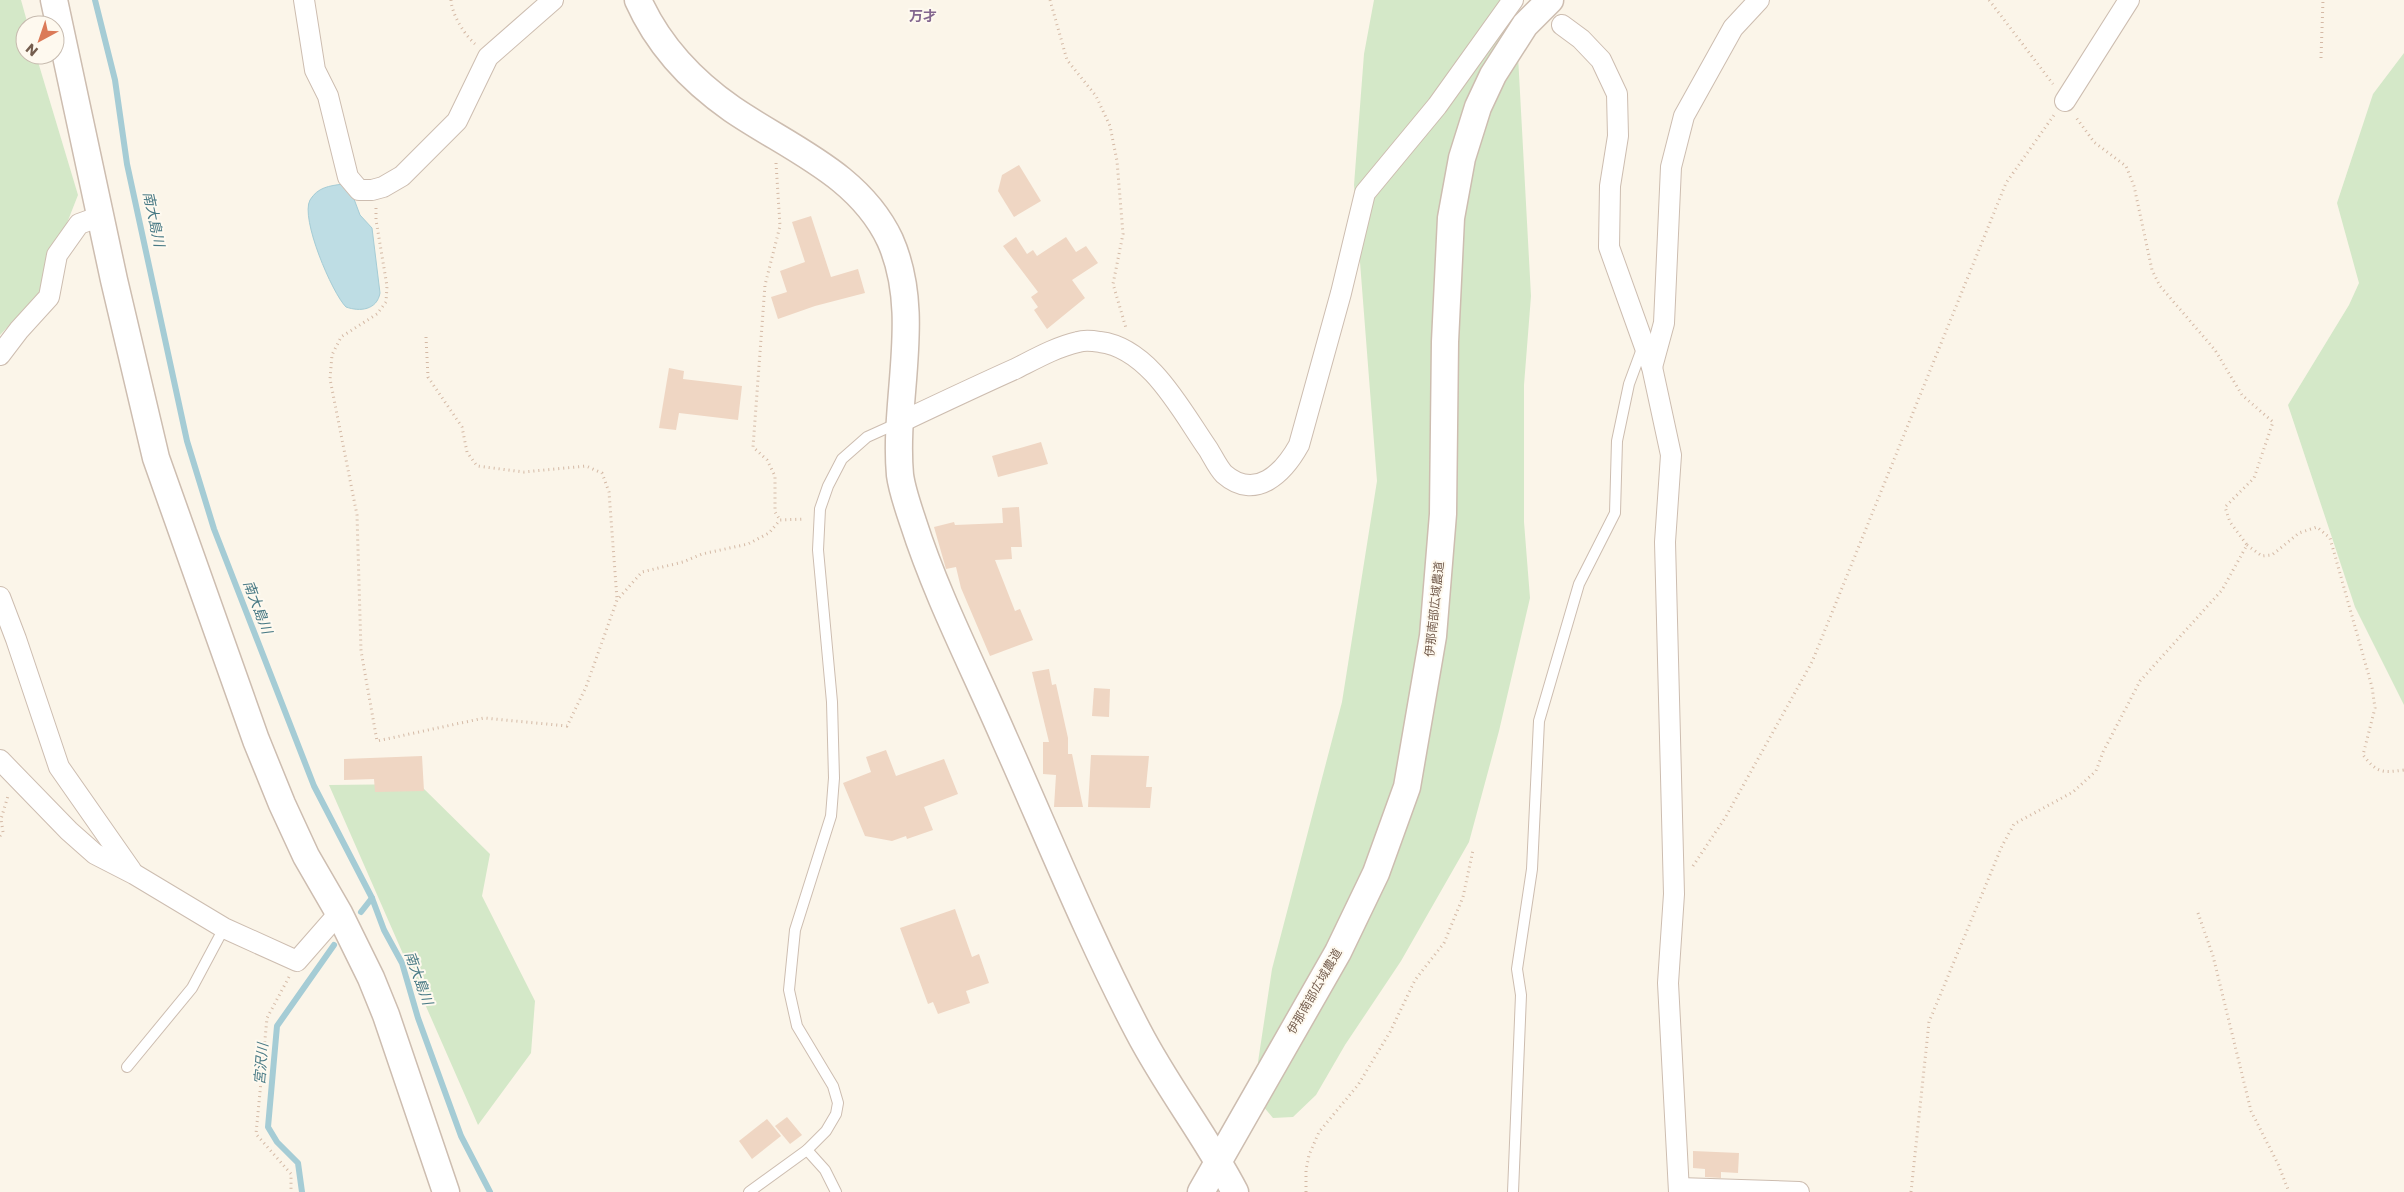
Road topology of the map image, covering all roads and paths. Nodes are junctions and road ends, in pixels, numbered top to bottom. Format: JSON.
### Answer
{"nodes":[{"id":1,"x":54,"y":0,"type":"edge"},
{"id":2,"x":304,"y":0,"type":"edge"},
{"id":3,"x":451,"y":0,"type":"edge"},
{"id":4,"x":553,"y":0,"type":"edge"},
{"id":5,"x":638,"y":0,"type":"edge"},
{"id":6,"x":1050,"y":0,"type":"edge"},
{"id":7,"x":1514,"y":0,"type":"edge"},
{"id":8,"x":1550,"y":0,"type":"edge"},
{"id":9,"x":1759,"y":0,"type":"edge"},
{"id":10,"x":1990,"y":0,"type":"edge"},
{"id":11,"x":2129,"y":0,"type":"edge"},
{"id":12,"x":2323,"y":0,"type":"edge"},
{"id":13,"x":1562,"y":25,"type":"dead end"},
{"id":14,"x":488,"y":57,"type":"junction"},
{"id":15,"x":2321,"y":58,"type":"dead end"},
{"id":16,"x":2065,"y":101,"type":"junction"},
{"id":17,"x":773,"y":135,"type":"junction"},
{"id":18,"x":383,"y":187,"type":"junction"},
{"id":19,"x":101,"y":216,"type":"junction"},
{"id":20,"x":426,"y":337,"type":"dead end"},
{"id":21,"x":1644,"y":344,"type":"junction"},
{"id":22,"x":1134,"y":355,"type":"junction"},
{"id":23,"x":0,"y":356,"type":"edge"},
{"id":24,"x":1652,"y":367,"type":"junction"},
{"id":25,"x":901,"y":422,"type":"junction"},
{"id":26,"x":820,"y":518,"type":"junction"},
{"id":27,"x":780,"y":520,"type":"junction"},
{"id":28,"x":2247,"y":545,"type":"junction"},
{"id":29,"x":0,"y":597,"type":"edge"},
{"id":30,"x":617,"y":600,"type":"junction"},
{"id":31,"x":7,"y":767,"type":"edge"},
{"id":32,"x":2404,"y":770,"type":"edge"},
{"id":33,"x":0,"y":836,"type":"edge"},
{"id":34,"x":1473,"y":850,"type":"dead end"},
{"id":35,"x":134,"y":874,"type":"junction"},
{"id":36,"x":1674,"y":894,"type":"junction"},
{"id":37,"x":339,"y":913,"type":"junction"},
{"id":38,"x":2198,"y":913,"type":"dead end"},
{"id":39,"x":224,"y":928,"type":"junction"},
{"id":40,"x":297,"y":961,"type":"junction"},
{"id":41,"x":127,"y":1067,"type":"dead end"},
{"id":42,"x":807,"y":1150,"type":"junction"},
{"id":43,"x":1219,"y":1162,"type":"junction"},
{"id":44,"x":1679,"y":1190,"type":"edge"},
{"id":45,"x":291,"y":1192,"type":"edge"},
{"id":46,"x":446,"y":1192,"type":"edge"},
{"id":47,"x":749,"y":1192,"type":"edge"},
{"id":48,"x":836,"y":1192,"type":"edge"},
{"id":49,"x":1201,"y":1192,"type":"edge"},
{"id":50,"x":1235,"y":1192,"type":"edge"},
{"id":51,"x":1306,"y":1192,"type":"edge"},
{"id":52,"x":1513,"y":1192,"type":"edge"},
{"id":53,"x":1799,"y":1192,"type":"edge"},
{"id":54,"x":1911,"y":1192,"type":"edge"},
{"id":55,"x":2289,"y":1192,"type":"edge"}],
"edges":[{"from":1,"to":19,"type":"street"},
{"from":2,"to":18,"type":"street"},
{"from":3,"to":14,"type":"path"},
{"from":4,"to":14,"type":"street"},
{"from":5,"to":17,"type":"street"},
{"from":6,"to":22,"type":"path"},
{"from":7,"to":22,"type":"street"},
{"from":8,"to":43,"type":"street","name":"伊那南部広域農道"},
{"from":9,"to":24,"type":"street"},
{"from":10,"to":16,"type":"path"},
{"from":11,"to":16,"type":"street"},
{"from":12,"to":15,"type":"path"},
{"from":13,"to":21,"type":"street"},
{"from":14,"to":18,"type":"street"},
{"from":16,"to":28,"type":"path"},
{"from":16,"to":36,"type":"path"},
{"from":17,"to":25,"type":"street"},
{"from":17,"to":27,"type":"path"},
{"from":18,"to":30,"type":"path"},
{"from":19,"to":23,"type":"street"},
{"from":19,"to":37,"type":"street"},
{"from":20,"to":30,"type":"path"},
{"from":21,"to":24,"type":"street"},
{"from":21,"to":52,"type":"lane"},
{"from":22,"to":25,"type":"street"},
{"from":24,"to":36,"type":"street"},
{"from":25,"to":26,"type":"lane"},
{"from":25,"to":43,"type":"street"},
{"from":26,"to":27,"type":"path"},
{"from":26,"to":42,"type":"lane"},
{"from":27,"to":30,"type":"path"},
{"from":28,"to":32,"type":"path"},
{"from":28,"to":54,"type":"path"},
{"from":29,"to":35,"type":"street"},
{"from":31,"to":33,"type":"path"},
{"from":31,"to":35,"type":"street"},
{"from":34,"to":51,"type":"path"},
{"from":35,"to":39,"type":"street"},
{"from":36,"to":44,"type":"street"},
{"from":37,"to":40,"type":"street"},
{"from":37,"to":46,"type":"street"},
{"from":38,"to":55,"type":"path"},
{"from":39,"to":40,"type":"street"},
{"from":39,"to":41,"type":"lane"},
{"from":40,"to":45,"type":"path"},
{"from":42,"to":47,"type":"lane"},
{"from":42,"to":48,"type":"lane"},
{"from":43,"to":49,"type":"street","name":"伊那南部広域農道"},
{"from":43,"to":50,"type":"street"},
{"from":44,"to":53,"type":"street"}]}
